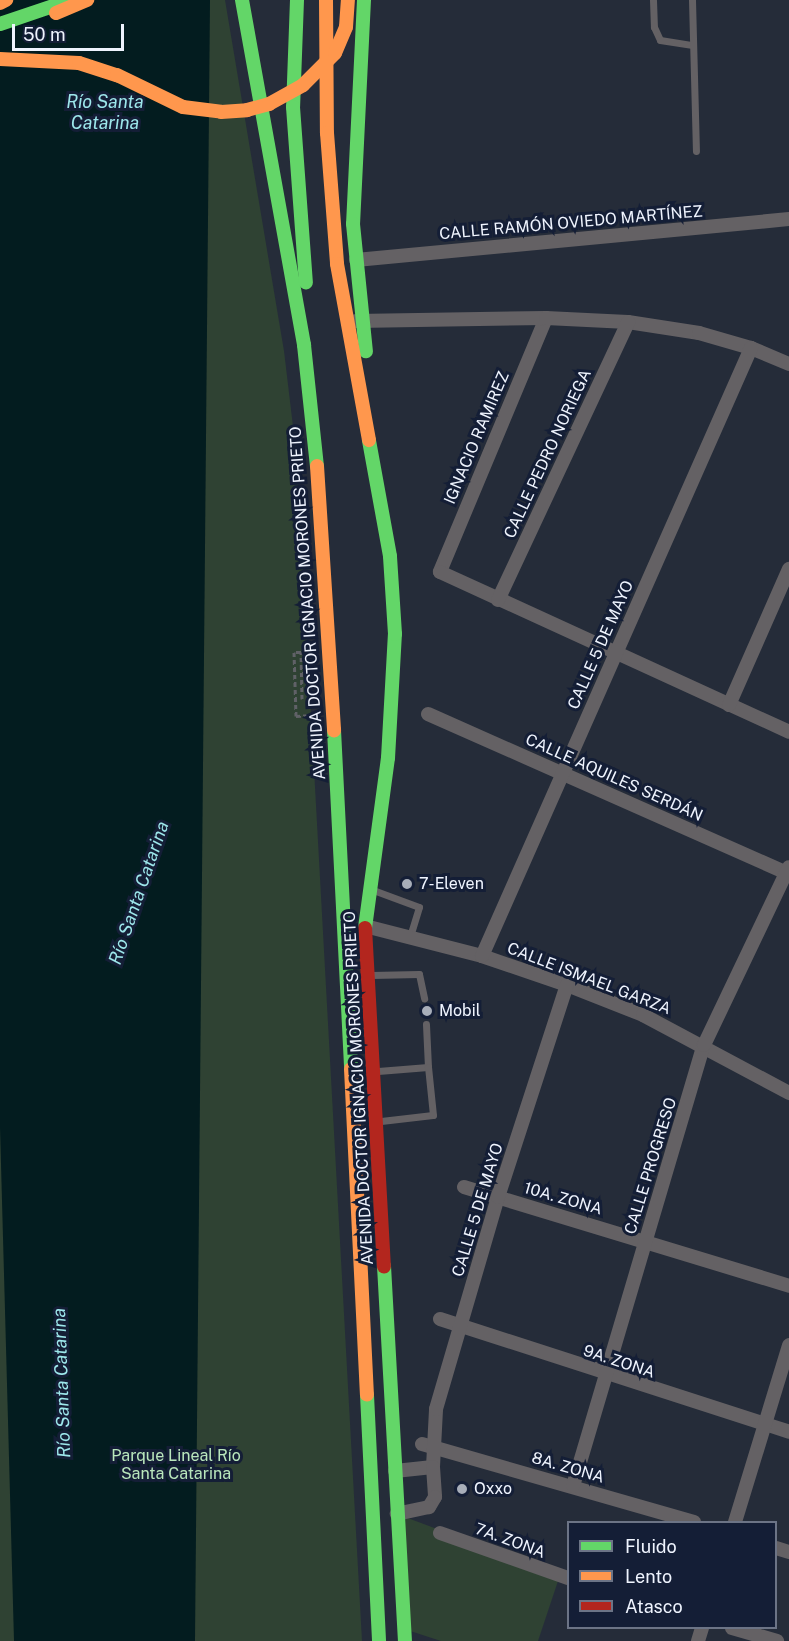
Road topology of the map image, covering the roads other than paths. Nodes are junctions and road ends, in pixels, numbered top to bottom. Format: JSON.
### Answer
{"nodes":[{"id":1,"x":6,"y":0,"type":"edge"},
{"id":2,"x":70,"y":0,"type":"edge"},
{"id":3,"x":87,"y":0,"type":"edge"},
{"id":4,"x":242,"y":0,"type":"edge"},
{"id":5,"x":297,"y":0,"type":"edge"},
{"id":6,"x":326,"y":0,"type":"edge"},
{"id":7,"x":348,"y":0,"type":"edge"},
{"id":8,"x":364,"y":0,"type":"edge"},
{"id":9,"x":653,"y":0,"type":"edge"},
{"id":10,"x":692,"y":0,"type":"edge"},
{"id":11,"x":0,"y":3,"type":"edge"},
{"id":12,"x":0,"y":24,"type":"edge"},
{"id":13,"x":0,"y":36,"type":"edge"},
{"id":14,"x":693,"y":45,"type":"junction"},
{"id":15,"x":0,"y":59,"type":"edge"},
{"id":16,"x":696,"y":152,"type":"dead end"},
{"id":17,"x":789,"y":219,"type":"edge"},
{"id":18,"x":356,"y":260,"type":"junction"},
{"id":19,"x":546,"y":318,"type":"junction"},
{"id":20,"x":362,"y":320,"type":"junction"},
{"id":21,"x":345,"y":321,"type":"junction"},
{"id":22,"x":628,"y":322,"type":"junction"},
{"id":23,"x":304,"y":345,"type":"junction"},
{"id":24,"x":751,"y":348,"type":"junction"},
{"id":25,"x":789,"y":364,"type":"edge"},
{"id":26,"x":365,"y":425,"type":"junction"},
{"id":27,"x":789,"y":569,"type":"edge"},
{"id":28,"x":498,"y":600,"type":"junction"},
{"id":29,"x":615,"y":654,"type":"junction"},
{"id":30,"x":729,"y":705,"type":"junction"},
{"id":31,"x":428,"y":714,"type":"dead end"},
{"id":32,"x":789,"y":732,"type":"edge"},
{"id":33,"x":564,"y":772,"type":"junction"},
{"id":34,"x":337,"y":781,"type":"junction"},
{"id":35,"x":788,"y":870,"type":"edge"},
{"id":36,"x":368,"y":888,"type":"junction"},
{"id":37,"x":365,"y":926,"type":"junction"},
{"id":38,"x":410,"y":938,"type":"junction"},
{"id":39,"x":482,"y":956,"type":"junction"},
{"id":40,"x":367,"y":975,"type":"junction"},
{"id":41,"x":567,"y":985,"type":"junction"},
{"id":42,"x":424,"y":998,"type":"dead end"},
{"id":43,"x":426,"y":1024,"type":"dead end"},
{"id":44,"x":704,"y":1046,"type":"junction"},
{"id":45,"x":428,"y":1067,"type":"junction"},
{"id":46,"x":372,"y":1072,"type":"junction"},
{"id":47,"x":789,"y":1094,"type":"edge"},
{"id":48,"x":375,"y":1122,"type":"junction"},
{"id":49,"x":464,"y":1187,"type":"dead end"},
{"id":50,"x":498,"y":1197,"type":"junction"},
{"id":51,"x":645,"y":1240,"type":"junction"},
{"id":52,"x":789,"y":1286,"type":"edge"},
{"id":53,"x":440,"y":1319,"type":"dead end"},
{"id":54,"x":460,"y":1326,"type":"junction"},
{"id":55,"x":789,"y":1345,"type":"edge"},
{"id":56,"x":605,"y":1375,"type":"junction"},
{"id":57,"x":765,"y":1425,"type":"junction"},
{"id":58,"x":789,"y":1432,"type":"edge"},
{"id":59,"x":427,"y":1445,"type":"junction"},
{"id":60,"x":433,"y":1467,"type":"junction"},
{"id":61,"x":395,"y":1471,"type":"junction"},
{"id":62,"x":573,"y":1485,"type":"junction"},
{"id":63,"x":398,"y":1514,"type":"junction"},
{"id":64,"x":691,"y":1521,"type":"edge"},
{"id":65,"x":735,"y":1521,"type":"edge"},
{"id":66,"x":440,"y":1533,"type":"dead end"},
{"id":67,"x":567,"y":1578,"type":"edge"},
{"id":68,"x":735,"y":1629,"type":"edge"},
{"id":69,"x":379,"y":1641,"type":"edge"},
{"id":70,"x":405,"y":1641,"type":"edge"},
{"id":71,"x":777,"y":1641,"type":"edge"}],
"edges":[{"from":1,"to":11,"type":"main road"},
{"from":2,"to":12,"type":"main road"},
{"from":3,"to":13,"type":"main road"},
{"from":4,"to":23,"type":"main road","name":"AVENIDA DOCTOR IGNACIO MORONES PRIETO"},
{"from":5,"to":23,"type":"main road"},
{"from":6,"to":21,"type":"main road","name":"AVENIDA DOCTOR IGNACIO MORONES PRIETO"},
{"from":7,"to":15,"type":"main road","bridge":true},
{"from":8,"to":18,"type":"main road"},
{"from":9,"to":14,"type":"lane"},
{"from":10,"to":14,"type":"lane"},
{"from":14,"to":16,"type":"lane"},
{"from":17,"to":18,"type":"street","name":"CALLE RAMÓN OVIEDO MARTÍNEZ"},
{"from":18,"to":20,"type":"main road"},
{"from":19,"to":20,"type":"street"},
{"from":19,"to":22,"type":"street"},
{"from":19,"to":28,"type":"street","name":"IGNACIO RAMIREZ"},
{"from":20,"to":21,"type":"street"},
{"from":20,"to":26,"type":"main road"},
{"from":21,"to":26,"type":"main road","name":"AVENIDA DOCTOR IGNACIO MORONES PRIETO"},
{"from":22,"to":24,"type":"street"},
{"from":22,"to":28,"type":"street","name":"CALLE PEDRO NORIEGA"},
{"from":23,"to":34,"type":"main road","name":"AVENIDA DOCTOR IGNACIO MORONES PRIETO"},
{"from":24,"to":25,"type":"street"},
{"from":24,"to":29,"type":"street","name":"CALLE 5 DE MAYO"},
{"from":26,"to":36,"type":"main road","name":"AVENIDA DOCTOR IGNACIO MORONES PRIETO"},
{"from":27,"to":30,"type":"street"},
{"from":28,"to":29,"type":"street"},
{"from":29,"to":30,"type":"street"},
{"from":29,"to":33,"type":"street","name":"CALLE 5 DE MAYO"},
{"from":30,"to":32,"type":"street"},
{"from":31,"to":33,"type":"street","name":"CALLE AQUILES SERDÁN"},
{"from":33,"to":35,"type":"street","name":"CALLE AQUILES SERDÁN"},
{"from":33,"to":39,"type":"street","name":"CALLE 5 DE MAYO"},
{"from":34,"to":36,"type":"main road"},
{"from":34,"to":69,"type":"main road","name":"AVENIDA DOCTOR IGNACIO MORONES PRIETO"},
{"from":35,"to":44,"type":"street","name":"CALLE PROGRESO"},
{"from":36,"to":37,"type":"main road","name":"AVENIDA DOCTOR IGNACIO MORONES PRIETO"},
{"from":36,"to":38,"type":"lane"},
{"from":37,"to":38,"type":"street","name":"CALLE ISMAEL GARZA"},
{"from":37,"to":40,"type":"main road","name":"AVENIDA DOCTOR IGNACIO MORONES PRIETO"},
{"from":38,"to":39,"type":"street","name":"CALLE ISMAEL GARZA"},
{"from":39,"to":41,"type":"street","name":"CALLE ISMAEL GARZA"},
{"from":40,"to":42,"type":"lane"},
{"from":40,"to":46,"type":"main road","name":"AVENIDA DOCTOR IGNACIO MORONES PRIETO"},
{"from":41,"to":44,"type":"street","name":"CALLE ISMAEL GARZA"},
{"from":41,"to":50,"type":"street","name":"CALLE 5 DE MAYO"},
{"from":43,"to":45,"type":"lane"},
{"from":44,"to":47,"type":"street","name":"CALLE ISMAEL GARZA"},
{"from":44,"to":51,"type":"street","name":"CALLE PROGRESO"},
{"from":45,"to":46,"type":"lane"},
{"from":45,"to":48,"type":"lane"},
{"from":46,"to":48,"type":"main road","name":"AVENIDA DOCTOR IGNACIO MORONES PRIETO"},
{"from":48,"to":61,"type":"main road","name":"AVENIDA DOCTOR IGNACIO MORONES PRIETO"},
{"from":49,"to":50,"type":"street","name":"10A. ZONA"},
{"from":50,"to":51,"type":"street","name":"10A. ZONA"},
{"from":50,"to":54,"type":"street","name":"CALLE 5 DE MAYO"},
{"from":51,"to":52,"type":"street","name":"10A. ZONA"},
{"from":51,"to":56,"type":"street","name":"CALLE PROGRESO"},
{"from":53,"to":54,"type":"street","name":"9A. ZONA"},
{"from":54,"to":56,"type":"street","name":"9A. ZONA"},
{"from":54,"to":59,"type":"street","name":"CALLE 5 DE MAYO"},
{"from":55,"to":57,"type":"street"},
{"from":56,"to":57,"type":"street","name":"9A. ZONA"},
{"from":56,"to":62,"type":"street","name":"CALLE PROGRESO"},
{"from":57,"to":58,"type":"street","name":"9A. ZONA"},
{"from":57,"to":65,"type":"street"},
{"from":59,"to":60,"type":"street","name":"CALLE 5 DE MAYO"},
{"from":59,"to":62,"type":"street","name":"8A. ZONA"},
{"from":60,"to":61,"type":"street"},
{"from":60,"to":63,"type":"street","name":"CALLE 5 DE MAYO"},
{"from":61,"to":63,"type":"main road","name":"AVENIDA DOCTOR IGNACIO MORONES PRIETO"},
{"from":62,"to":64,"type":"street","name":"8A. ZONA"},
{"from":63,"to":70,"type":"main road","name":"AVENIDA DOCTOR IGNACIO MORONES PRIETO"},
{"from":66,"to":67,"type":"street","name":"7A. ZONA"},
{"from":68,"to":71,"type":"street"}]}
